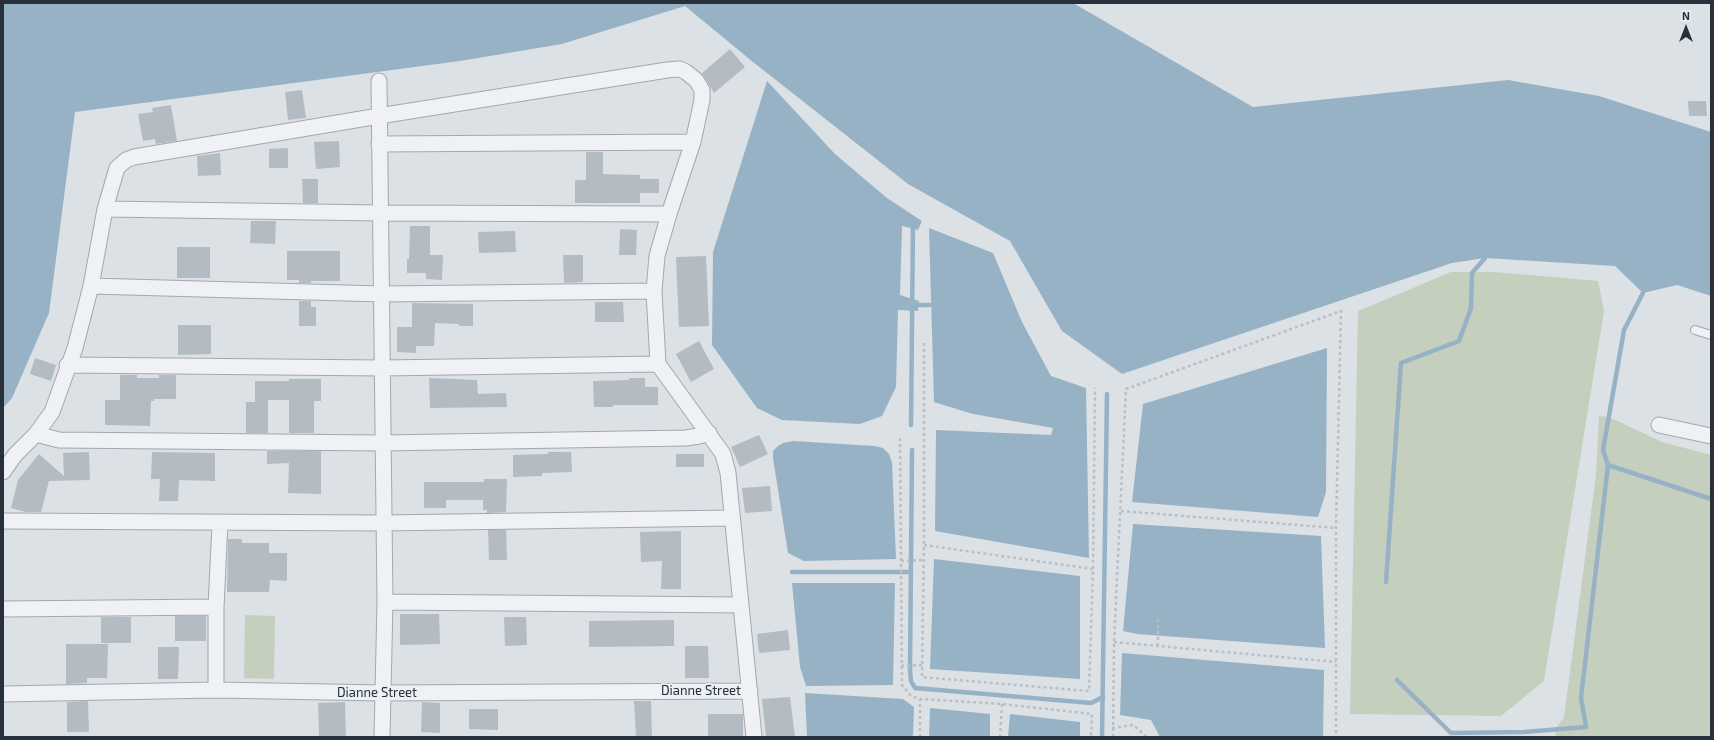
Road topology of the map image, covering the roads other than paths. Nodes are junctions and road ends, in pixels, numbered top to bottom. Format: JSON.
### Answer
{"nodes":[{"id":1,"x":379,"y":81,"type":"dead end"},
{"id":2,"x":379,"y":116,"type":"junction"},
{"id":3,"x":693,"y":142,"type":"junction"},
{"id":4,"x":379,"y":144,"type":"junction"},
{"id":5,"x":105,"y":209,"type":"junction"},
{"id":6,"x":381,"y":212,"type":"junction"},
{"id":7,"x":669,"y":214,"type":"junction"},
{"id":8,"x":91,"y":286,"type":"junction"},
{"id":9,"x":654,"y":291,"type":"junction"},
{"id":10,"x":382,"y":294,"type":"junction"},
{"id":11,"x":1695,"y":330,"type":"dead end"},
{"id":12,"x":1711,"y":335,"type":"edge"},
{"id":13,"x":658,"y":364,"type":"junction"},
{"id":14,"x":68,"y":365,"type":"junction"},
{"id":15,"x":382,"y":368,"type":"junction"},
{"id":16,"x":1659,"y":425,"type":"dead end"},
{"id":17,"x":709,"y":433,"type":"junction"},
{"id":18,"x":36,"y":434,"type":"junction"},
{"id":19,"x":1711,"y":436,"type":"edge"},
{"id":20,"x":382,"y":443,"type":"junction"},
{"id":21,"x":3,"y":472,"type":"edge"},
{"id":22,"x":732,"y":518,"type":"junction"},
{"id":23,"x":3,"y":521,"type":"edge"},
{"id":24,"x":220,"y":523,"type":"junction"},
{"id":25,"x":383,"y":523,"type":"junction"},
{"id":26,"x":385,"y":602,"type":"junction"},
{"id":27,"x":741,"y":604,"type":"junction"},
{"id":28,"x":216,"y":607,"type":"junction"},
{"id":29,"x":3,"y":609,"type":"edge"},
{"id":30,"x":216,"y":690,"type":"junction"},
{"id":31,"x":750,"y":691,"type":"junction"},
{"id":32,"x":382,"y":693,"type":"junction"},
{"id":33,"x":3,"y":694,"type":"edge"},
{"id":34,"x":382,"y":737,"type":"edge"},
{"id":35,"x":754,"y":737,"type":"edge"}],
"edges":[{"from":1,"to":2,"type":"street"},
{"from":2,"to":3,"type":"street"},
{"from":2,"to":4,"type":"street"},
{"from":2,"to":5,"type":"street"},
{"from":3,"to":4,"type":"street"},
{"from":3,"to":7,"type":"street"},
{"from":4,"to":6,"type":"street"},
{"from":5,"to":6,"type":"street"},
{"from":5,"to":8,"type":"street"},
{"from":6,"to":7,"type":"street"},
{"from":6,"to":10,"type":"street"},
{"from":7,"to":9,"type":"street"},
{"from":8,"to":10,"type":"street"},
{"from":8,"to":14,"type":"street"},
{"from":9,"to":10,"type":"street"},
{"from":9,"to":13,"type":"street"},
{"from":10,"to":15,"type":"street"},
{"from":11,"to":12,"type":"lane"},
{"from":13,"to":15,"type":"street"},
{"from":13,"to":17,"type":"street"},
{"from":14,"to":15,"type":"street"},
{"from":14,"to":18,"type":"street"},
{"from":15,"to":20,"type":"street"},
{"from":16,"to":19,"type":"street"},
{"from":17,"to":20,"type":"street"},
{"from":17,"to":22,"type":"street"},
{"from":18,"to":20,"type":"street"},
{"from":18,"to":21,"type":"street"},
{"from":20,"to":25,"type":"street"},
{"from":22,"to":25,"type":"street"},
{"from":22,"to":27,"type":"street"},
{"from":23,"to":24,"type":"street"},
{"from":24,"to":25,"type":"street"},
{"from":24,"to":28,"type":"street"},
{"from":25,"to":26,"type":"street"},
{"from":26,"to":27,"type":"street"},
{"from":26,"to":32,"type":"street"},
{"from":27,"to":31,"type":"street"},
{"from":28,"to":29,"type":"street"},
{"from":28,"to":30,"type":"street"},
{"from":30,"to":32,"type":"street","name":"Dianne Street"},
{"from":30,"to":33,"type":"street","name":"Dianne Street"},
{"from":31,"to":32,"type":"street","name":"Dianne Street"},
{"from":31,"to":35,"type":"street"},
{"from":32,"to":34,"type":"street"}]}
